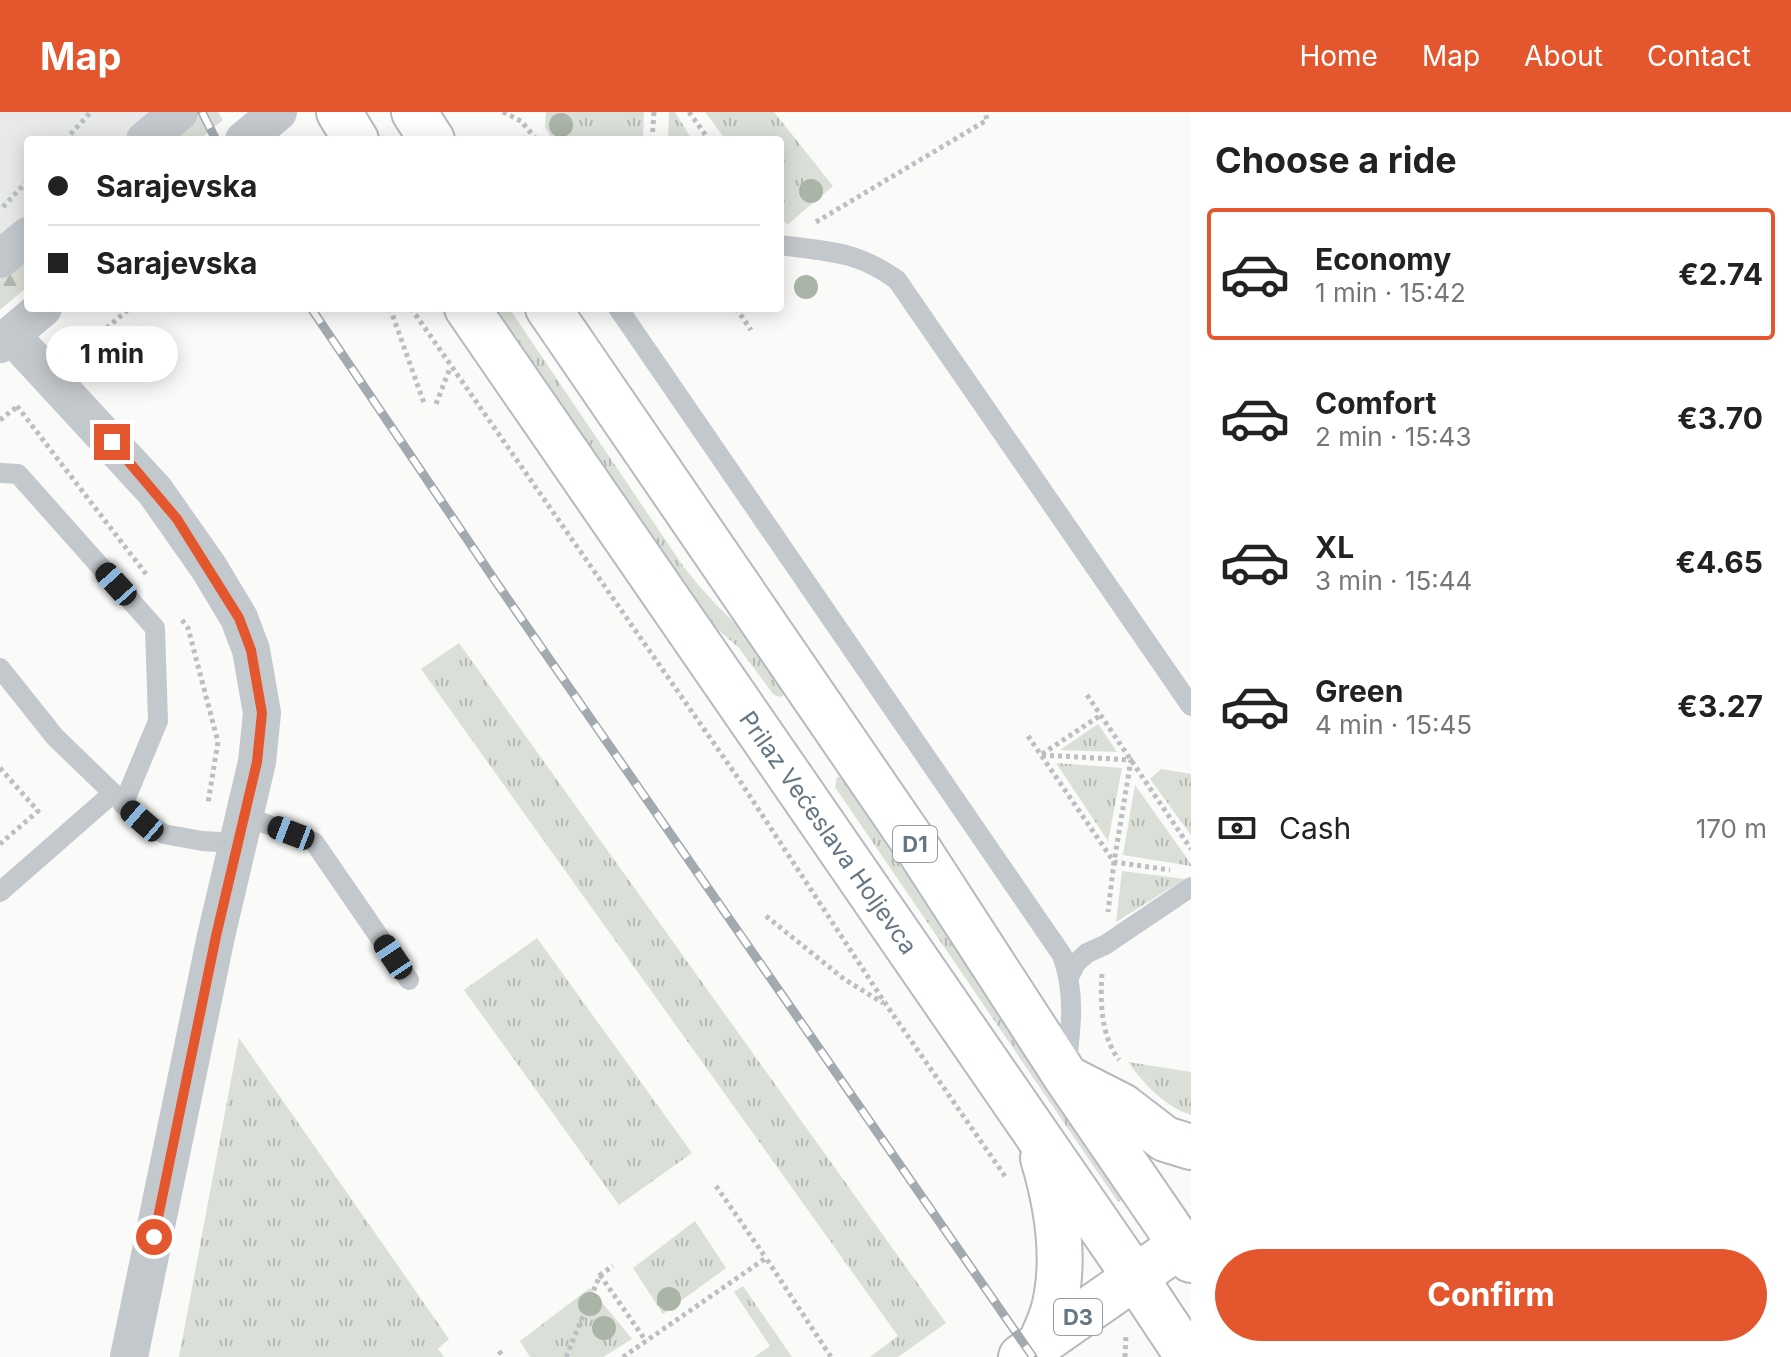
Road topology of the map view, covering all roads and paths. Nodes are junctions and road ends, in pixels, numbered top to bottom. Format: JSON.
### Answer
{"nodes":[{"id":1,"x":91,"y":112,"type":"edge"},
{"id":2,"x":179,"y":112,"type":"edge"},
{"id":3,"x":278,"y":112,"type":"edge"},
{"id":4,"x":339,"y":112,"type":"edge"},
{"id":5,"x":414,"y":112,"type":"edge"},
{"id":6,"x":503,"y":112,"type":"edge"},
{"id":7,"x":654,"y":112,"type":"edge"},
{"id":8,"x":689,"y":112,"type":"edge"},
{"id":9,"x":985,"y":112,"type":"edge"},
{"id":10,"x":69,"y":136,"type":"edge"},
{"id":11,"x":150,"y":136,"type":"edge"},
{"id":12,"x":249,"y":136,"type":"edge"},
{"id":13,"x":354,"y":136,"type":"edge"},
{"id":14,"x":429,"y":136,"type":"edge"},
{"id":15,"x":534,"y":136,"type":"edge"},
{"id":16,"x":652,"y":136,"type":"edge"},
{"id":17,"x":706,"y":136,"type":"edge"},
{"id":18,"x":24,"y":184,"type":"edge"},
{"id":19,"x":0,"y":211,"type":"edge"},
{"id":20,"x":811,"y":225,"type":"dead end"},
{"id":21,"x":24,"y":239,"type":"edge"},
{"id":22,"x":784,"y":246,"type":"edge"},
{"id":23,"x":0,"y":259,"type":"edge"},
{"id":24,"x":38,"y":312,"type":"edge"},
{"id":25,"x":391,"y":312,"type":"edge"},
{"id":26,"x":414,"y":312,"type":"edge"},
{"id":27,"x":470,"y":312,"type":"edge"},
{"id":28,"x":551,"y":312,"type":"edge"},
{"id":29,"x":621,"y":312,"type":"edge"},
{"id":30,"x":739,"y":312,"type":"edge"},
{"id":31,"x":751,"y":330,"type":"dead end"},
{"id":32,"x":6,"y":340,"type":"edge"},
{"id":33,"x":450,"y":367,"type":"junction"},
{"id":34,"x":424,"y":403,"type":"dead end"},
{"id":35,"x":436,"y":404,"type":"dead end"},
{"id":36,"x":17,"y":406,"type":"dead end"},
{"id":37,"x":0,"y":473,"type":"edge"},
{"id":38,"x":150,"y":579,"type":"dead end"},
{"id":39,"x":178,"y":616,"type":"dead end"},
{"id":40,"x":0,"y":668,"type":"edge"},
{"id":41,"x":1087,"y":695,"type":"dead end"},
{"id":42,"x":1191,"y":706,"type":"edge"},
{"id":43,"x":1101,"y":715,"type":"junction"},
{"id":44,"x":1131,"y":760,"type":"junction"},
{"id":45,"x":0,"y":768,"type":"edge"},
{"id":46,"x":117,"y":799,"type":"junction"},
{"id":47,"x":228,"y":833,"type":"junction"},
{"id":48,"x":0,"y":844,"type":"edge"},
{"id":49,"x":1191,"y":849,"type":"edge"},
{"id":50,"x":1176,"y":871,"type":"dead end"},
{"id":51,"x":1191,"y":887,"type":"edge"},
{"id":52,"x":0,"y":892,"type":"edge"},
{"id":53,"x":766,"y":916,"type":"dead end"},
{"id":54,"x":1070,"y":975,"type":"junction"},
{"id":55,"x":409,"y":980,"type":"dead end"},
{"id":56,"x":887,"y":1006,"type":"junction"},
{"id":57,"x":1066,"y":1077,"type":"junction"},
{"id":58,"x":1035,"y":1133,"type":"junction"},
{"id":59,"x":1191,"y":1147,"type":"edge"},
{"id":60,"x":1007,"y":1180,"type":"dead end"},
{"id":61,"x":716,"y":1186,"type":"dead end"},
{"id":62,"x":1188,"y":1248,"type":"edge"},
{"id":63,"x":766,"y":1258,"type":"junction"},
{"id":64,"x":613,"y":1266,"type":"dead end"},
{"id":65,"x":600,"y":1275,"type":"junction"},
{"id":66,"x":1135,"y":1277,"type":"junction"},
{"id":67,"x":1126,"y":1336,"type":"dead end"},
{"id":68,"x":646,"y":1341,"type":"junction"},
{"id":69,"x":1030,"y":1350,"type":"edge"},
{"id":70,"x":499,"y":1351,"type":"dead end"},
{"id":71,"x":129,"y":1357,"type":"edge"},
{"id":72,"x":503,"y":1357,"type":"edge"},
{"id":73,"x":566,"y":1357,"type":"edge"},
{"id":74,"x":623,"y":1357,"type":"edge"},
{"id":75,"x":831,"y":1357,"type":"edge"},
{"id":76,"x":1125,"y":1357,"type":"edge"},
{"id":77,"x":1188,"y":1357,"type":"edge"}],
"edges":[{"from":1,"to":10,"type":"path"},
{"from":2,"to":11,"type":"street"},
{"from":3,"to":12,"type":"street"},
{"from":4,"to":13,"type":"main road"},
{"from":5,"to":14,"type":"main road"},
{"from":6,"to":15,"type":"path"},
{"from":7,"to":16,"type":"path"},
{"from":8,"to":17,"type":"path"},
{"from":9,"to":20,"type":"path"},
{"from":18,"to":19,"type":"path"},
{"from":21,"to":23,"type":"street"},
{"from":22,"to":42,"type":"lane"},
{"from":24,"to":32,"type":"street"},
{"from":25,"to":34,"type":"path"},
{"from":26,"to":33,"type":"path"},
{"from":27,"to":58,"type":"main road","name":"Prilaz Većeslava Holjevca"},
{"from":28,"to":57,"type":"main road","number":"D1"},
{"from":29,"to":54,"type":"lane"},
{"from":30,"to":31,"type":"path"},
{"from":32,"to":47,"type":"street"},
{"from":33,"to":35,"type":"path"},
{"from":33,"to":56,"type":"path"},
{"from":36,"to":38,"type":"path"},
{"from":37,"to":46,"type":"lane"},
{"from":39,"to":47,"type":"path"},
{"from":40,"to":46,"type":"lane"},
{"from":41,"to":43,"type":"path"},
{"from":43,"to":44,"type":"path"},
{"from":43,"to":44,"type":"path"},
{"from":44,"to":49,"type":"path"},
{"from":44,"to":50,"type":"path"},
{"from":45,"to":48,"type":"path"},
{"from":46,"to":47,"type":"lane"},
{"from":46,"to":52,"type":"lane"},
{"from":47,"to":55,"type":"lane"},
{"from":47,"to":71,"type":"street"},
{"from":51,"to":54,"type":"lane"},
{"from":53,"to":56,"type":"path"},
{"from":54,"to":57,"type":"lane"},
{"from":56,"to":60,"type":"path"},
{"from":57,"to":59,"type":"main road"},
{"from":57,"to":62,"type":"main road","number":"D1"},
{"from":58,"to":66,"type":"main road","name":"Prilaz Većeslava Holjevca"},
{"from":58,"to":69,"type":"main road"},
{"from":61,"to":63,"type":"path"},
{"from":62,"to":66,"type":"main road","number":"D3"},
{"from":63,"to":68,"type":"path"},
{"from":63,"to":75,"type":"path"},
{"from":64,"to":65,"type":"path"},
{"from":65,"to":68,"type":"path"},
{"from":65,"to":73,"type":"path"},
{"from":66,"to":69,"type":"main road","number":"D3"},
{"from":66,"to":77,"type":"main road","name":"Prilaz Većeslava Holjevca"},
{"from":67,"to":76,"type":"path"},
{"from":68,"to":74,"type":"path"},
{"from":70,"to":72,"type":"path"}]}
